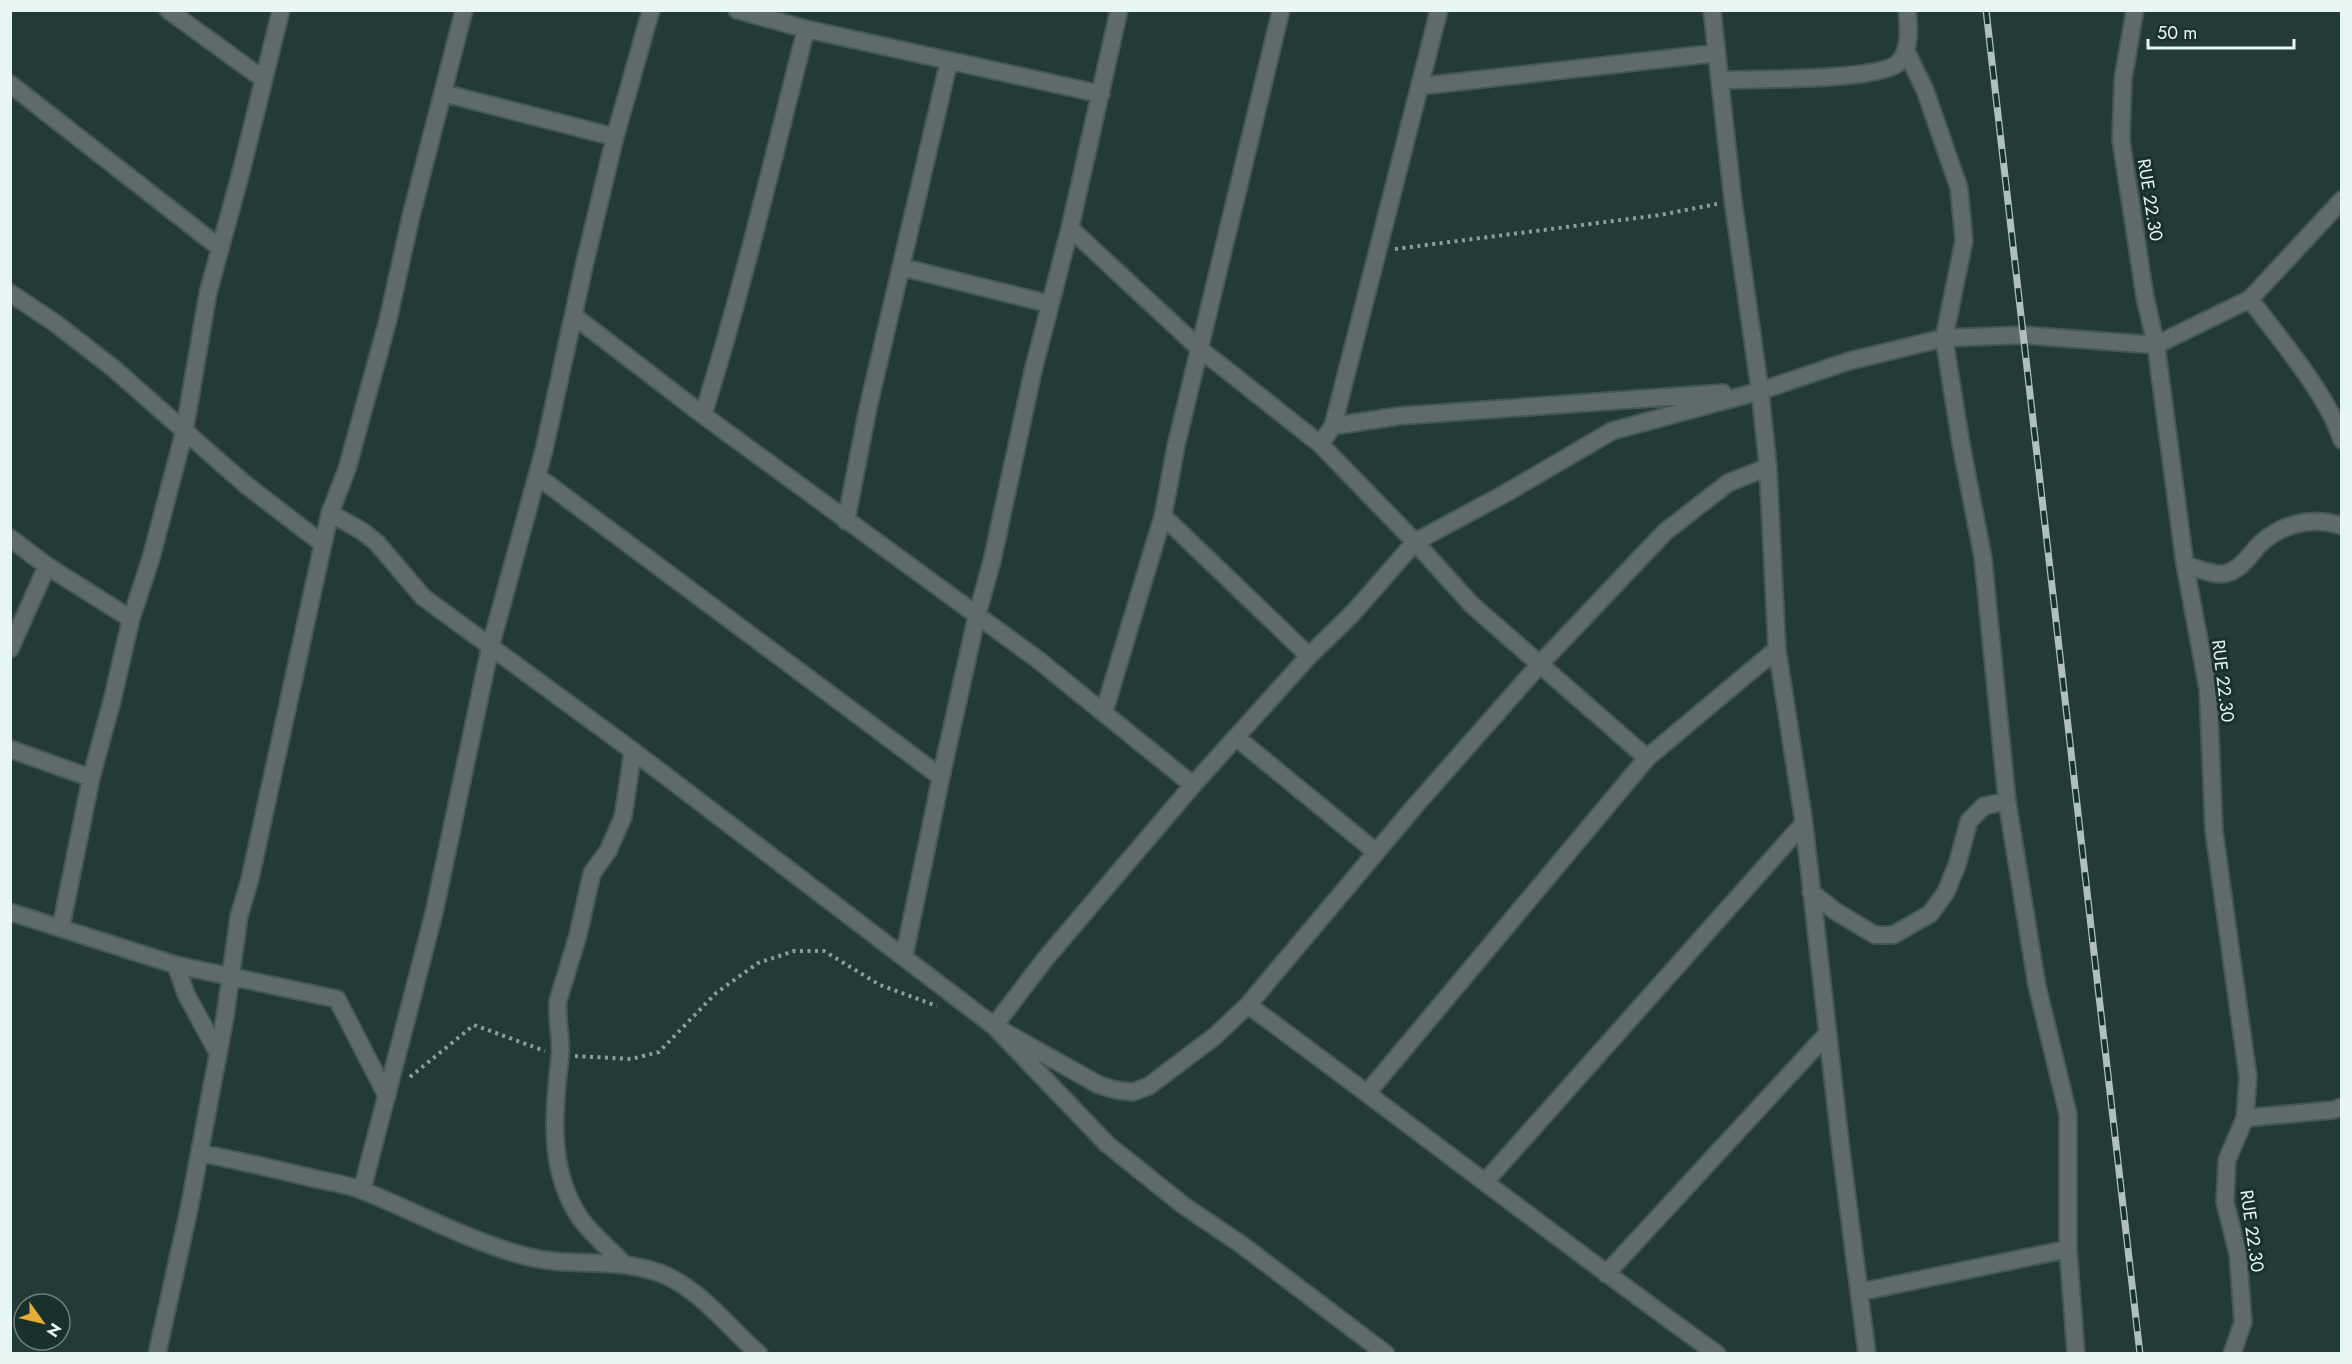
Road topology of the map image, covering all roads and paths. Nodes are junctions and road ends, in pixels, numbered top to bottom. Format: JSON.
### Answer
{"nodes":[{"id":1,"x":168,"y":10,"type":"edge"},
{"id":2,"x":281,"y":10,"type":"edge"},
{"id":3,"x":464,"y":10,"type":"edge"},
{"id":4,"x":651,"y":10,"type":"edge"},
{"id":5,"x":736,"y":10,"type":"edge"},
{"id":6,"x":1119,"y":10,"type":"edge"},
{"id":7,"x":1281,"y":10,"type":"edge"},
{"id":8,"x":1439,"y":10,"type":"edge"},
{"id":9,"x":1712,"y":10,"type":"edge"},
{"id":10,"x":1907,"y":10,"type":"edge"},
{"id":11,"x":2135,"y":10,"type":"edge"},
{"id":12,"x":806,"y":29,"type":"junction"},
{"id":13,"x":1906,"y":51,"type":"junction"},
{"id":14,"x":1717,"y":53,"type":"junction"},
{"id":15,"x":949,"y":61,"type":"junction"},
{"id":16,"x":263,"y":79,"type":"junction"},
{"id":17,"x":1720,"y":80,"type":"junction"},
{"id":18,"x":10,"y":84,"type":"edge"},
{"id":19,"x":1421,"y":86,"type":"junction"},
{"id":20,"x":443,"y":93,"type":"junction"},
{"id":21,"x":1101,"y":94,"type":"junction"},
{"id":22,"x":615,"y":137,"type":"junction"},
{"id":23,"x":2342,"y":200,"type":"edge"},
{"id":24,"x":1733,"y":201,"type":"junction"},
{"id":25,"x":1070,"y":228,"type":"junction"},
{"id":26,"x":220,"y":248,"type":"junction"},
{"id":27,"x":1377,"y":251,"type":"junction"},
{"id":28,"x":901,"y":267,"type":"junction"},
{"id":29,"x":10,"y":293,"type":"edge"},
{"id":30,"x":2250,"y":299,"type":"junction"},
{"id":31,"x":1050,"y":304,"type":"junction"},
{"id":32,"x":574,"y":316,"type":"junction"},
{"id":33,"x":1944,"y":338,"type":"junction"},
{"id":34,"x":2156,"y":345,"type":"junction"},
{"id":35,"x":1200,"y":349,"type":"junction"},
{"id":36,"x":1760,"y":391,"type":"junction"},
{"id":37,"x":2336,"y":412,"type":"edge"},
{"id":38,"x":703,"y":415,"type":"junction"},
{"id":39,"x":1333,"y":426,"type":"junction"},
{"id":40,"x":184,"y":433,"type":"junction"},
{"id":41,"x":2342,"y":440,"type":"edge"},
{"id":42,"x":1320,"y":444,"type":"junction"},
{"id":43,"x":1768,"y":467,"type":"junction"},
{"id":44,"x":537,"y":476,"type":"junction"},
{"id":45,"x":330,"y":513,"type":"junction"},
{"id":46,"x":1163,"y":516,"type":"junction"},
{"id":47,"x":846,"y":521,"type":"junction"},
{"id":48,"x":2342,"y":526,"type":"edge"},
{"id":49,"x":10,"y":538,"type":"edge"},
{"id":50,"x":1415,"y":542,"type":"junction"},
{"id":51,"x":322,"y":544,"type":"junction"},
{"id":52,"x":2185,"y":565,"type":"junction"},
{"id":53,"x":47,"y":566,"type":"junction"},
{"id":54,"x":977,"y":615,"type":"junction"},
{"id":55,"x":131,"y":619,"type":"junction"},
{"id":56,"x":490,"y":648,"type":"junction"},
{"id":57,"x":10,"y":649,"type":"edge"},
{"id":58,"x":1777,"y":649,"type":"junction"},
{"id":59,"x":1310,"y":656,"type":"junction"},
{"id":60,"x":1540,"y":664,"type":"junction"},
{"id":61,"x":1104,"y":712,"type":"junction"},
{"id":62,"x":1237,"y":738,"type":"junction"},
{"id":63,"x":10,"y":749,"type":"edge"},
{"id":64,"x":633,"y":750,"type":"junction"},
{"id":65,"x":1647,"y":758,"type":"junction"},
{"id":66,"x":941,"y":777,"type":"junction"},
{"id":67,"x":91,"y":778,"type":"junction"},
{"id":68,"x":1193,"y":785,"type":"junction"},
{"id":69,"x":2007,"y":801,"type":"junction"},
{"id":70,"x":1804,"y":823,"type":"junction"},
{"id":71,"x":1376,"y":852,"type":"junction"},
{"id":72,"x":1811,"y":892,"type":"junction"},
{"id":73,"x":10,"y":912,"type":"edge"},
{"id":74,"x":61,"y":927,"type":"junction"},
{"id":75,"x":904,"y":957,"type":"junction"},
{"id":76,"x":176,"y":965,"type":"junction"},
{"id":77,"x":231,"y":978,"type":"junction"},
{"id":78,"x":1248,"y":1005,"type":"junction"},
{"id":79,"x":942,"y":1008,"type":"dead end"},
{"id":80,"x":994,"y":1026,"type":"junction"},
{"id":81,"x":1828,"y":1033,"type":"junction"},
{"id":82,"x":218,"y":1053,"type":"junction"},
{"id":83,"x":560,"y":1055,"type":"junction"},
{"id":84,"x":1368,"y":1092,"type":"junction"},
{"id":85,"x":387,"y":1096,"type":"junction"},
{"id":86,"x":2342,"y":1107,"type":"edge"},
{"id":87,"x":2245,"y":1118,"type":"junction"},
{"id":88,"x":200,"y":1153,"type":"junction"},
{"id":89,"x":1485,"y":1182,"type":"junction"},
{"id":90,"x":362,"y":1190,"type":"junction"},
{"id":91,"x":2068,"y":1249,"type":"junction"},
{"id":92,"x":625,"y":1265,"type":"junction"},
{"id":93,"x":1606,"y":1274,"type":"junction"},
{"id":94,"x":1860,"y":1292,"type":"junction"},
{"id":95,"x":157,"y":1353,"type":"edge"},
{"id":96,"x":759,"y":1353,"type":"edge"},
{"id":97,"x":1386,"y":1353,"type":"edge"},
{"id":98,"x":1717,"y":1353,"type":"edge"},
{"id":99,"x":1867,"y":1353,"type":"edge"},
{"id":100,"x":2076,"y":1353,"type":"edge"},
{"id":101,"x":2232,"y":1353,"type":"edge"}],
"edges":[{"from":1,"to":16,"type":"street"},
{"from":2,"to":16,"type":"street"},
{"from":3,"to":20,"type":"street"},
{"from":4,"to":22,"type":"street"},
{"from":5,"to":12,"type":"street"},
{"from":6,"to":21,"type":"street"},
{"from":7,"to":35,"type":"street"},
{"from":8,"to":19,"type":"street"},
{"from":9,"to":14,"type":"street"},
{"from":10,"to":13,"type":"street"},
{"from":11,"to":34,"type":"street","name":"RUE 22.30"},
{"from":12,"to":15,"type":"street"},
{"from":12,"to":38,"type":"street"},
{"from":13,"to":17,"type":"street"},
{"from":13,"to":33,"type":"street"},
{"from":14,"to":17,"type":"street"},
{"from":14,"to":19,"type":"street"},
{"from":15,"to":21,"type":"street"},
{"from":15,"to":28,"type":"street"},
{"from":16,"to":26,"type":"street"},
{"from":17,"to":24,"type":"street"},
{"from":18,"to":26,"type":"street"},
{"from":19,"to":27,"type":"street"},
{"from":20,"to":22,"type":"street"},
{"from":20,"to":45,"type":"street"},
{"from":21,"to":25,"type":"street"},
{"from":22,"to":32,"type":"street"},
{"from":23,"to":30,"type":"street"},
{"from":24,"to":27,"type":"path"},
{"from":24,"to":36,"type":"street"},
{"from":25,"to":31,"type":"street"},
{"from":25,"to":35,"type":"street"},
{"from":26,"to":40,"type":"street"},
{"from":27,"to":39,"type":"street"},
{"from":28,"to":31,"type":"street"},
{"from":28,"to":47,"type":"street"},
{"from":29,"to":40,"type":"street"},
{"from":30,"to":34,"type":"street"},
{"from":30,"to":37,"type":"street"},
{"from":31,"to":54,"type":"street"},
{"from":32,"to":38,"type":"street"},
{"from":32,"to":44,"type":"street"},
{"from":33,"to":34,"type":"street"},
{"from":33,"to":36,"type":"street"},
{"from":33,"to":69,"type":"street"},
{"from":34,"to":52,"type":"street","name":"RUE 22.30"},
{"from":35,"to":42,"type":"street"},
{"from":35,"to":46,"type":"street"},
{"from":36,"to":39,"type":"street"},
{"from":36,"to":43,"type":"street"},
{"from":36,"to":50,"type":"street"},
{"from":37,"to":41,"type":"street"},
{"from":38,"to":47,"type":"street"},
{"from":39,"to":42,"type":"street"},
{"from":40,"to":51,"type":"street"},
{"from":40,"to":55,"type":"street"},
{"from":42,"to":50,"type":"street"},
{"from":43,"to":58,"type":"street"},
{"from":43,"to":60,"type":"street"},
{"from":44,"to":56,"type":"street"},
{"from":44,"to":66,"type":"street"},
{"from":45,"to":51,"type":"street"},
{"from":45,"to":56,"type":"street"},
{"from":46,"to":59,"type":"street"},
{"from":46,"to":61,"type":"street"},
{"from":47,"to":54,"type":"street"},
{"from":48,"to":52,"type":"street"},
{"from":49,"to":53,"type":"street"},
{"from":50,"to":59,"type":"street"},
{"from":50,"to":60,"type":"street"},
{"from":51,"to":77,"type":"street"},
{"from":52,"to":87,"type":"street","name":"RUE 22.30"},
{"from":53,"to":55,"type":"street"},
{"from":53,"to":57,"type":"street"},
{"from":54,"to":61,"type":"street"},
{"from":54,"to":66,"type":"street"},
{"from":55,"to":67,"type":"street"},
{"from":56,"to":64,"type":"street"},
{"from":56,"to":85,"type":"street"},
{"from":58,"to":65,"type":"street"},
{"from":58,"to":70,"type":"street"},
{"from":59,"to":62,"type":"street"},
{"from":60,"to":65,"type":"street"},
{"from":60,"to":71,"type":"street"},
{"from":61,"to":68,"type":"street"},
{"from":62,"to":68,"type":"street"},
{"from":62,"to":71,"type":"street"},
{"from":63,"to":67,"type":"street"},
{"from":64,"to":75,"type":"street"},
{"from":64,"to":83,"type":"street"},
{"from":65,"to":84,"type":"street"},
{"from":66,"to":75,"type":"street"},
{"from":67,"to":74,"type":"street"},
{"from":68,"to":80,"type":"street"},
{"from":69,"to":72,"type":"street"},
{"from":69,"to":91,"type":"street"},
{"from":70,"to":72,"type":"street"},
{"from":70,"to":89,"type":"street"},
{"from":71,"to":78,"type":"street"},
{"from":72,"to":81,"type":"street"},
{"from":73,"to":74,"type":"street"},
{"from":74,"to":76,"type":"street"},
{"from":75,"to":80,"type":"street"},
{"from":76,"to":77,"type":"street"},
{"from":76,"to":82,"type":"street"},
{"from":77,"to":82,"type":"street"},
{"from":77,"to":85,"type":"street"},
{"from":78,"to":80,"type":"street"},
{"from":78,"to":84,"type":"street"},
{"from":79,"to":83,"type":"path"},
{"from":80,"to":97,"type":"street"},
{"from":81,"to":93,"type":"street"},
{"from":81,"to":94,"type":"street"},
{"from":82,"to":88,"type":"street"},
{"from":83,"to":85,"type":"path"},
{"from":83,"to":92,"type":"street"},
{"from":84,"to":89,"type":"street"},
{"from":85,"to":90,"type":"street"},
{"from":86,"to":87,"type":"street"},
{"from":87,"to":101,"type":"street","name":"RUE 22.30"},
{"from":88,"to":90,"type":"street"},
{"from":88,"to":95,"type":"street"},
{"from":89,"to":93,"type":"street"},
{"from":90,"to":92,"type":"street"},
{"from":91,"to":94,"type":"street"},
{"from":91,"to":100,"type":"street"},
{"from":92,"to":96,"type":"street"},
{"from":93,"to":98,"type":"street"},
{"from":94,"to":99,"type":"street"}]}
